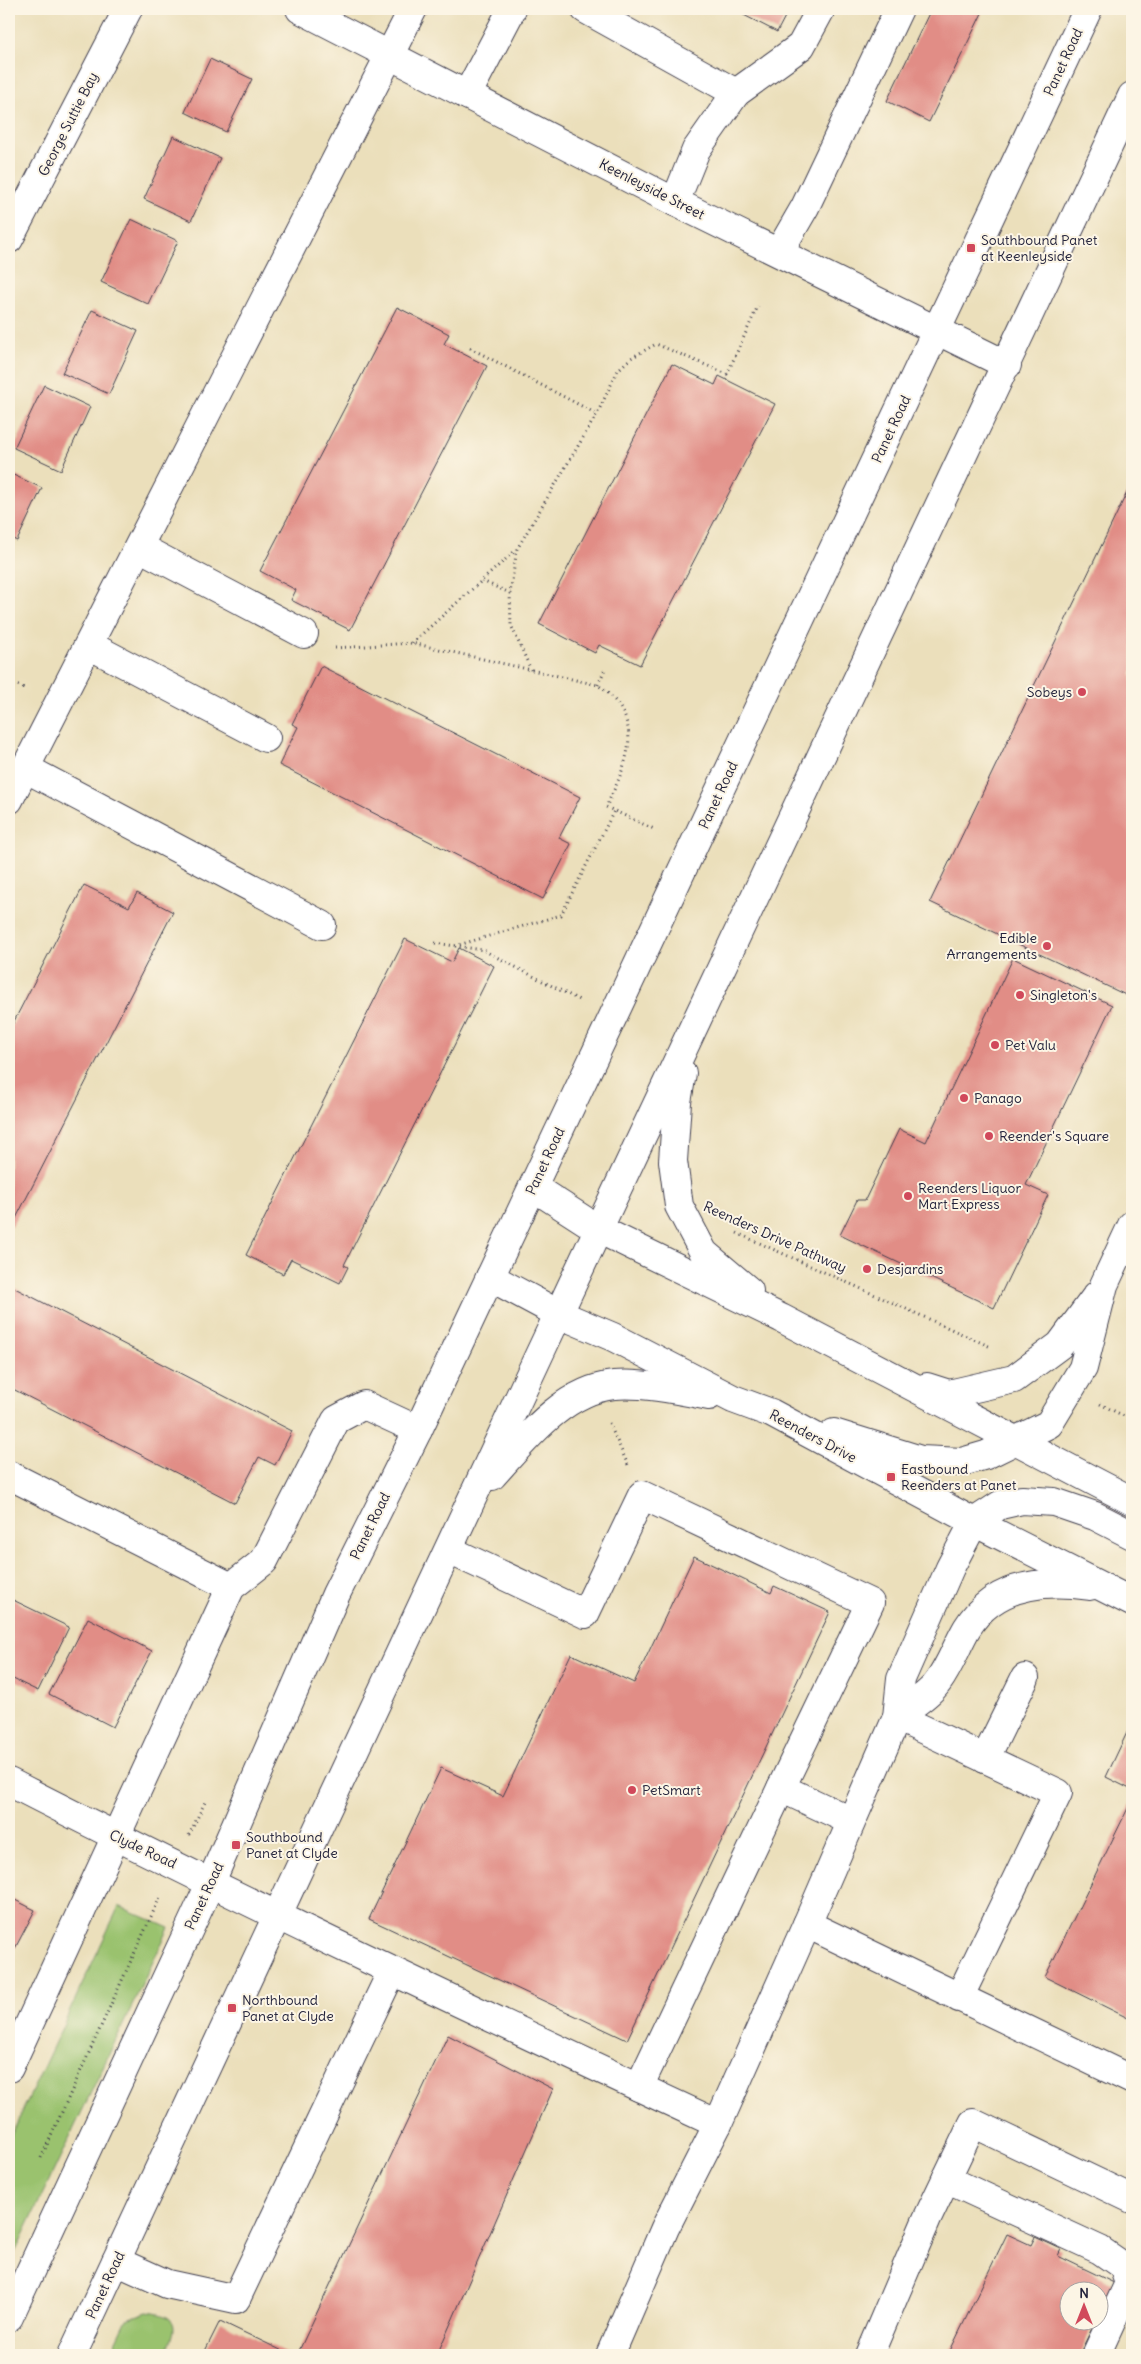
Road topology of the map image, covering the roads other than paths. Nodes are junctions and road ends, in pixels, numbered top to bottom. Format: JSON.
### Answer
{"nodes":[{"id":1,"x":128,"y":9,"type":"edge"},
{"id":2,"x":300,"y":9,"type":"edge"},
{"id":3,"x":413,"y":9,"type":"edge"},
{"id":4,"x":512,"y":9,"type":"edge"},
{"id":5,"x":585,"y":9,"type":"edge"},
{"id":6,"x":821,"y":9,"type":"edge"},
{"id":7,"x":899,"y":9,"type":"edge"},
{"id":8,"x":1088,"y":9,"type":"edge"},
{"id":9,"x":389,"y":55,"type":"junction"},
{"id":10,"x":736,"y":93,"type":"junction"},
{"id":11,"x":467,"y":95,"type":"junction"},
{"id":12,"x":1132,"y":96,"type":"edge"},
{"id":13,"x":675,"y":202,"type":"junction"},
{"id":14,"x":9,"y":240,"type":"edge"},
{"id":15,"x":779,"y":252,"type":"junction"},
{"id":16,"x":938,"y":331,"type":"junction"},
{"id":17,"x":1007,"y":365,"type":"junction"},
{"id":18,"x":138,"y":547,"type":"junction"},
{"id":19,"x":304,"y":634,"type":"dead end"},
{"id":20,"x":89,"y":645,"type":"junction"},
{"id":21,"x":266,"y":738,"type":"dead end"},
{"id":22,"x":25,"y":768,"type":"junction"},
{"id":23,"x":9,"y":800,"type":"edge"},
{"id":24,"x":322,"y":926,"type":"dead end"},
{"id":25,"x":688,"y":1040,"type":"junction"},
{"id":26,"x":533,"y":1187,"type":"junction"},
{"id":27,"x":1132,"y":1225,"type":"edge"},
{"id":28,"x":598,"y":1229,"type":"junction"},
{"id":29,"x":490,"y":1277,"type":"junction"},
{"id":30,"x":1104,"y":1286,"type":"junction"},
{"id":31,"x":560,"y":1314,"type":"junction"},
{"id":32,"x":781,"y":1318,"type":"junction"},
{"id":33,"x":890,"y":1375,"type":"junction"},
{"id":34,"x":733,"y":1400,"type":"junction"},
{"id":35,"x":771,"y":1413,"type":"junction"},
{"id":36,"x":418,"y":1430,"type":"junction"},
{"id":37,"x":1016,"y":1440,"type":"junction"},
{"id":38,"x":9,"y":1475,"type":"edge"},
{"id":39,"x":474,"y":1495,"type":"junction"},
{"id":40,"x":1132,"y":1502,"type":"edge"},
{"id":41,"x":974,"y":1522,"type":"junction"},
{"id":42,"x":1132,"y":1535,"type":"edge"},
{"id":43,"x":449,"y":1550,"type":"junction"},
{"id":44,"x":231,"y":1587,"type":"junction"},
{"id":45,"x":1107,"y":1589,"type":"junction"},
{"id":46,"x":1132,"y":1602,"type":"edge"},
{"id":47,"x":1026,"y":1678,"type":"dead end"},
{"id":48,"x":897,"y":1717,"type":"junction"},
{"id":49,"x":985,"y":1759,"type":"junction"},
{"id":50,"x":9,"y":1782,"type":"edge"},
{"id":51,"x":781,"y":1788,"type":"junction"},
{"id":52,"x":851,"y":1820,"type":"junction"},
{"id":53,"x":115,"y":1837,"type":"junction"},
{"id":54,"x":211,"y":1882,"type":"junction"},
{"id":55,"x":277,"y":1915,"type":"junction"},
{"id":56,"x":807,"y":1924,"type":"junction"},
{"id":57,"x":392,"y":1971,"type":"junction"},
{"id":58,"x":959,"y":1998,"type":"junction"},
{"id":59,"x":9,"y":2068,"type":"edge"},
{"id":60,"x":1132,"y":2080,"type":"edge"},
{"id":61,"x":639,"y":2087,"type":"junction"},
{"id":62,"x":718,"y":2124,"type":"junction"},
{"id":63,"x":946,"y":2179,"type":"junction"},
{"id":64,"x":1132,"y":2199,"type":"edge"},
{"id":65,"x":116,"y":2261,"type":"junction"},
{"id":66,"x":9,"y":2317,"type":"edge"},
{"id":67,"x":72,"y":2355,"type":"edge"},
{"id":68,"x":610,"y":2355,"type":"edge"},
{"id":69,"x":869,"y":2355,"type":"edge"},
{"id":70,"x":1096,"y":2355,"type":"edge"}],
"edges":[{"from":1,"to":14,"type":"street","name":"George Suttie Bay"},
{"from":2,"to":9,"type":"street","name":"Keenleyside Street"},
{"from":3,"to":9,"type":"street"},
{"from":4,"to":11,"type":"street"},
{"from":5,"to":10,"type":"street"},
{"from":6,"to":10,"type":"street"},
{"from":7,"to":15,"type":"street"},
{"from":8,"to":16,"type":"street","name":"Panet Road"},
{"from":9,"to":11,"type":"street","name":"Keenleyside Street"},
{"from":9,"to":18,"type":"street"},
{"from":10,"to":13,"type":"street"},
{"from":11,"to":13,"type":"street","name":"Keenleyside Street"},
{"from":12,"to":17,"type":"street","name":"Panet Road"},
{"from":13,"to":15,"type":"street","name":"Keenleyside Street"},
{"from":15,"to":16,"type":"street","name":"Keenleyside Street"},
{"from":16,"to":17,"type":"street","name":"Keenleyside Street"},
{"from":16,"to":26,"type":"street","name":"Panet Road"},
{"from":17,"to":25,"type":"street","name":"Panet Road"},
{"from":18,"to":19,"type":"street"},
{"from":18,"to":20,"type":"street"},
{"from":20,"to":21,"type":"street"},
{"from":20,"to":22,"type":"street"},
{"from":22,"to":23,"type":"street"},
{"from":22,"to":24,"type":"street"},
{"from":25,"to":28,"type":"street","name":"Panet Road"},
{"from":25,"to":32,"type":"street"},
{"from":26,"to":28,"type":"street"},
{"from":26,"to":29,"type":"street","name":"Panet Road"},
{"from":27,"to":30,"type":"street"},
{"from":28,"to":31,"type":"street","name":"Panet Road"},
{"from":28,"to":32,"type":"street"},
{"from":29,"to":31,"type":"street","name":"Reenders Drive"},
{"from":29,"to":36,"type":"street","name":"Panet Road"},
{"from":30,"to":33,"type":"street"},
{"from":30,"to":37,"type":"street"},
{"from":31,"to":34,"type":"street","name":"Reenders Drive"},
{"from":31,"to":39,"type":"street","name":"Panet Road"},
{"from":32,"to":33,"type":"street"},
{"from":33,"to":37,"type":"street"},
{"from":34,"to":35,"type":"street","name":"Reenders Drive"},
{"from":34,"to":39,"type":"street"},
{"from":35,"to":37,"type":"street"},
{"from":35,"to":41,"type":"street","name":"Reenders Drive"},
{"from":36,"to":44,"type":"street"},
{"from":36,"to":54,"type":"street","name":"Panet Road"},
{"from":37,"to":40,"type":"street"},
{"from":38,"to":44,"type":"street"},
{"from":39,"to":43,"type":"street","name":"Panet Road"},
{"from":41,"to":42,"type":"street"},
{"from":41,"to":45,"type":"street","name":"Reenders Drive"},
{"from":41,"to":48,"type":"street"},
{"from":43,"to":51,"type":"street"},
{"from":43,"to":55,"type":"street","name":"Panet Road"},
{"from":44,"to":53,"type":"street"},
{"from":45,"to":46,"type":"street","name":"Reenders Drive"},
{"from":45,"to":48,"type":"street"},
{"from":47,"to":49,"type":"street"},
{"from":48,"to":49,"type":"street"},
{"from":48,"to":52,"type":"street"},
{"from":49,"to":58,"type":"street"},
{"from":50,"to":53,"type":"street","name":"Clyde Road"},
{"from":51,"to":52,"type":"street"},
{"from":51,"to":61,"type":"street"},
{"from":52,"to":56,"type":"street"},
{"from":53,"to":54,"type":"street","name":"Clyde Road"},
{"from":53,"to":59,"type":"street"},
{"from":54,"to":55,"type":"street","name":"Clyde Road"},
{"from":54,"to":66,"type":"street","name":"Panet Road"},
{"from":55,"to":57,"type":"street","name":"Clyde Road"},
{"from":55,"to":65,"type":"street","name":"Panet Road"},
{"from":56,"to":58,"type":"street"},
{"from":56,"to":62,"type":"street"},
{"from":57,"to":61,"type":"street","name":"Clyde Road"},
{"from":57,"to":65,"type":"street"},
{"from":58,"to":60,"type":"street"},
{"from":61,"to":62,"type":"street","name":"Clyde Road"},
{"from":62,"to":68,"type":"street"},
{"from":63,"to":64,"type":"street"},
{"from":63,"to":69,"type":"street"},
{"from":63,"to":70,"type":"street"},
{"from":65,"to":67,"type":"street","name":"Panet Road"}]}
